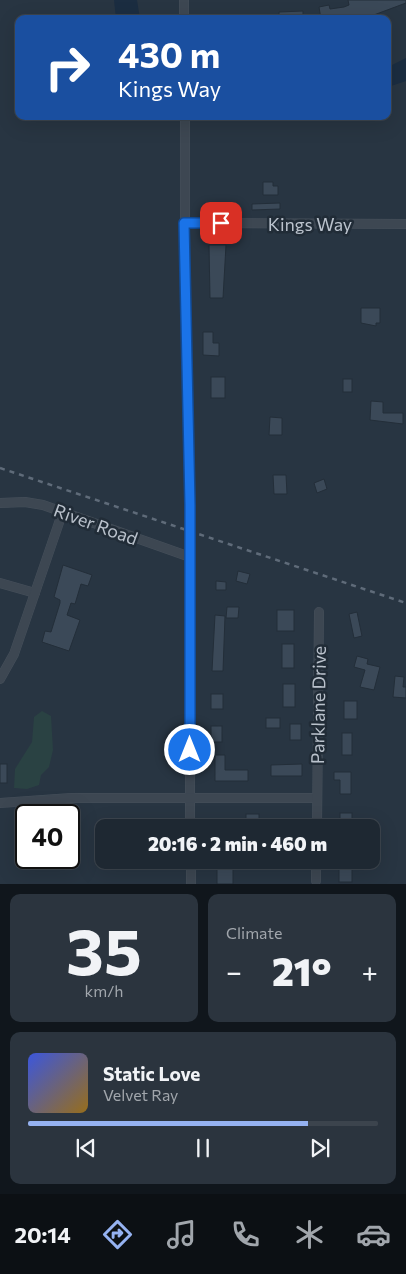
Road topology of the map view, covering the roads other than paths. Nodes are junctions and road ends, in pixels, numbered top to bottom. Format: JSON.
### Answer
{"nodes":[{"id":1,"x":184,"y":0,"type":"edge"},
{"id":2,"x":184,"y":15,"type":"edge"},
{"id":3,"x":185,"y":120,"type":"edge"},
{"id":4,"x":184,"y":223,"type":"junction"},
{"id":5,"x":406,"y":224,"type":"edge"},
{"id":6,"x":0,"y":503,"type":"edge"},
{"id":7,"x":63,"y":511,"type":"junction"},
{"id":8,"x":190,"y":557,"type":"junction"},
{"id":9,"x":0,"y":584,"type":"edge"},
{"id":10,"x":35,"y":593,"type":"junction"},
{"id":11,"x":318,"y":612,"type":"dead end"},
{"id":12,"x":0,"y":679,"type":"edge"},
{"id":13,"x":190,"y":798,"type":"junction"},
{"id":14,"x":317,"y":798,"type":"junction"},
{"id":15,"x":0,"y":803,"type":"edge"},
{"id":16,"x":190,"y":819,"type":"edge"},
{"id":17,"x":316,"y":819,"type":"edge"},
{"id":18,"x":190,"y":869,"type":"edge"},
{"id":19,"x":316,"y":869,"type":"edge"},
{"id":20,"x":316,"y":881,"type":"dead end"},
{"id":21,"x":191,"y":884,"type":"edge"}],
"edges":[{"from":1,"to":2,"type":"street"},
{"from":3,"to":4,"type":"street"},
{"from":4,"to":5,"type":"street","name":"Kings Way"},
{"from":4,"to":8,"type":"street"},
{"from":6,"to":7,"type":"street","name":"River Road"},
{"from":7,"to":8,"type":"street","name":"River Road"},
{"from":7,"to":10,"type":"street"},
{"from":8,"to":13,"type":"street"},
{"from":9,"to":10,"type":"street"},
{"from":10,"to":12,"type":"street"},
{"from":11,"to":14,"type":"street","name":"Parklane Drive"},
{"from":13,"to":14,"type":"street"},
{"from":13,"to":15,"type":"street"},
{"from":13,"to":16,"type":"street"},
{"from":14,"to":17,"type":"street","name":"Parklane Drive"},
{"from":18,"to":21,"type":"street"},
{"from":19,"to":20,"type":"street"}]}
